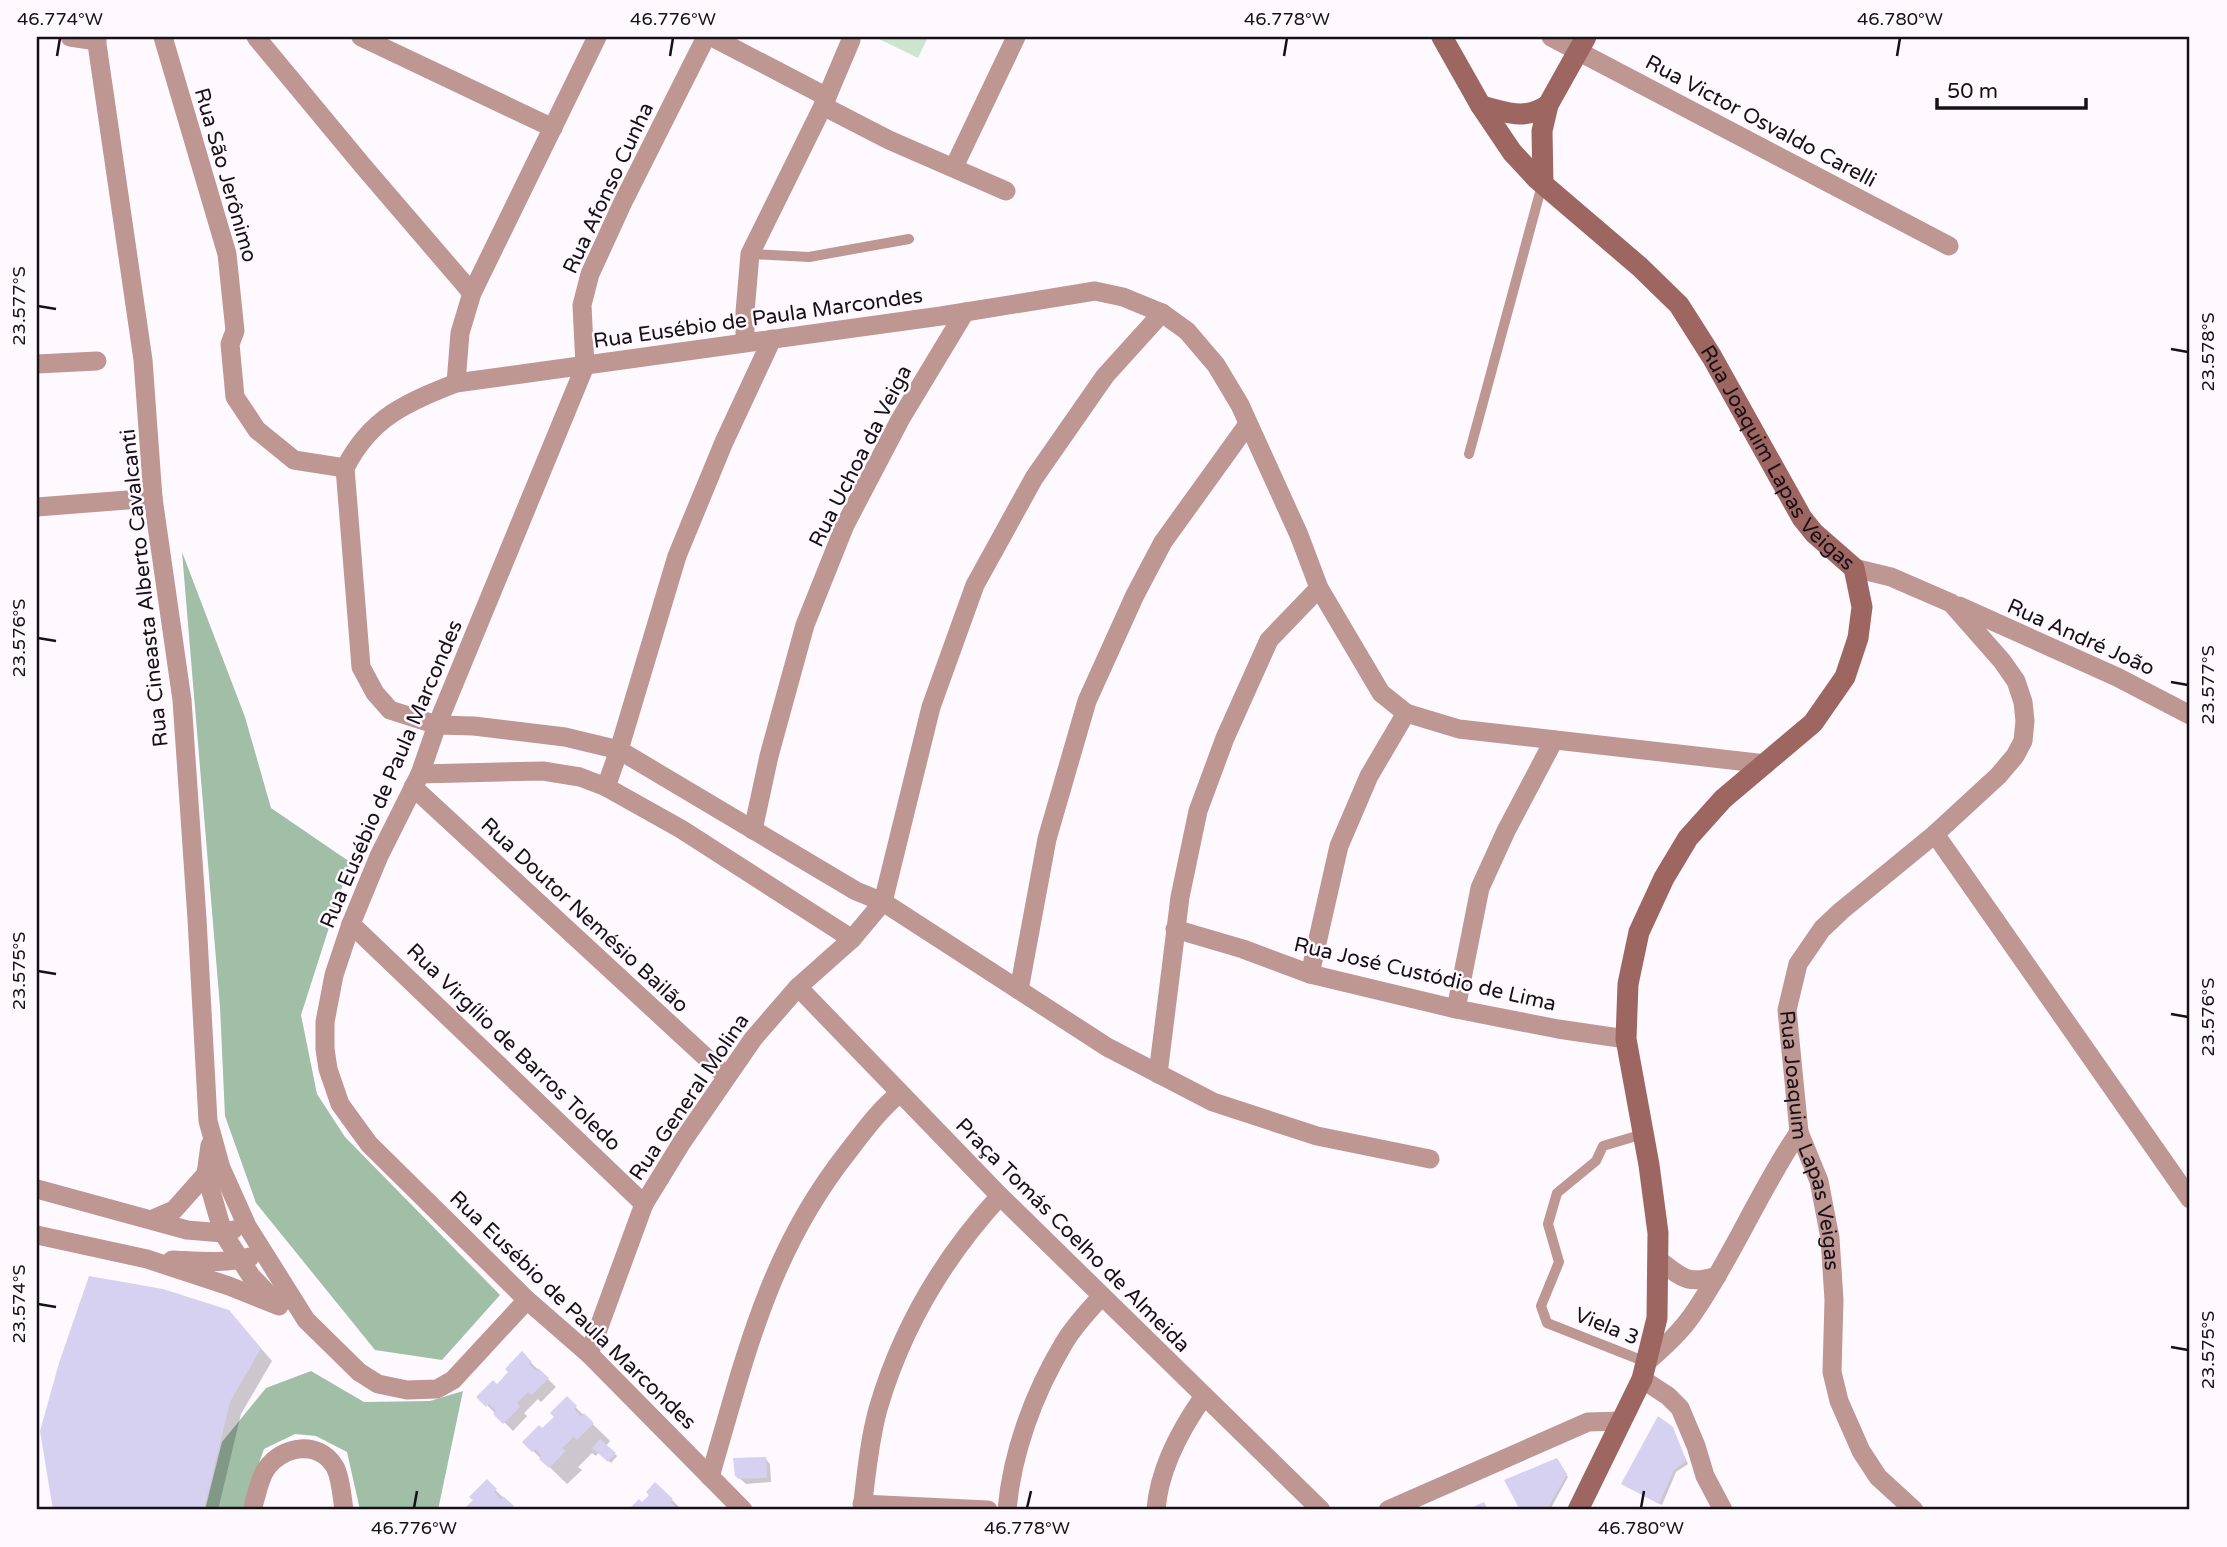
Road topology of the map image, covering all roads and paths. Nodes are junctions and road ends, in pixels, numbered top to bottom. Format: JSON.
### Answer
{"nodes":[{"id":1,"x":70,"y":37,"type":"edge"},
{"id":2,"x":163,"y":37,"type":"edge"},
{"id":3,"x":257,"y":37,"type":"edge"},
{"id":4,"x":360,"y":37,"type":"edge"},
{"id":5,"x":597,"y":37,"type":"edge"},
{"id":6,"x":706,"y":37,"type":"edge"},
{"id":7,"x":712,"y":37,"type":"edge"},
{"id":8,"x":1016,"y":37,"type":"edge"},
{"id":9,"x":1442,"y":37,"type":"edge"},
{"id":10,"x":1551,"y":37,"type":"edge"},
{"id":11,"x":97,"y":39,"type":"edge"},
{"id":12,"x":851,"y":40,"type":"dead end"},
{"id":13,"x":1582,"y":43,"type":"edge"},
{"id":14,"x":825,"y":102,"type":"junction"},
{"id":15,"x":1481,"y":106,"type":"junction"},
{"id":16,"x":1548,"y":106,"type":"junction"},
{"id":17,"x":553,"y":128,"type":"junction"},
{"id":18,"x":954,"y":167,"type":"junction"},
{"id":19,"x":1543,"y":184,"type":"junction"},
{"id":20,"x":1006,"y":191,"type":"dead end"},
{"id":21,"x":909,"y":239,"type":"dead end"},
{"id":22,"x":1949,"y":246,"type":"dead end"},
{"id":23,"x":750,"y":254,"type":"junction"},
{"id":24,"x":472,"y":293,"type":"junction"},
{"id":25,"x":965,"y":312,"type":"junction"},
{"id":26,"x":1162,"y":313,"type":"junction"},
{"id":27,"x":772,"y":339,"type":"junction"},
{"id":28,"x":745,"y":342,"type":"junction"},
{"id":29,"x":97,"y":361,"type":"dead end"},
{"id":30,"x":37,"y":364,"type":"edge"},
{"id":31,"x":584,"y":366,"type":"junction"},
{"id":32,"x":456,"y":383,"type":"junction"},
{"id":33,"x":1248,"y":424,"type":"junction"},
{"id":34,"x":1469,"y":454,"type":"dead end"},
{"id":35,"x":345,"y":468,"type":"junction"},
{"id":36,"x":153,"y":498,"type":"junction"},
{"id":37,"x":37,"y":507,"type":"edge"},
{"id":38,"x":1854,"y":568,"type":"junction"},
{"id":39,"x":1319,"y":588,"type":"junction"},
{"id":40,"x":1951,"y":603,"type":"junction"},
{"id":41,"x":1406,"y":713,"type":"junction"},
{"id":42,"x":2190,"y":715,"type":"edge"},
{"id":43,"x":437,"y":725,"type":"junction"},
{"id":44,"x":1554,"y":740,"type":"junction"},
{"id":45,"x":619,"y":750,"type":"junction"},
{"id":46,"x":1766,"y":764,"type":"junction"},
{"id":47,"x":416,"y":780,"type":"junction"},
{"id":48,"x":606,"y":787,"type":"junction"},
{"id":49,"x":753,"y":830,"type":"junction"},
{"id":50,"x":1935,"y":834,"type":"junction"},
{"id":51,"x":883,"y":902,"type":"junction"},
{"id":52,"x":351,"y":924,"type":"junction"},
{"id":53,"x":1175,"y":929,"type":"junction"},
{"id":54,"x":852,"y":939,"type":"junction"},
{"id":55,"x":1310,"y":974,"type":"junction"},
{"id":56,"x":798,"y":987,"type":"junction"},
{"id":57,"x":1019,"y":990,"type":"junction"},
{"id":58,"x":1456,"y":1009,"type":"junction"},
{"id":59,"x":1626,"y":1039,"type":"junction"},
{"id":60,"x":1158,"y":1074,"type":"junction"},
{"id":61,"x":726,"y":1076,"type":"junction"},
{"id":62,"x":900,"y":1093,"type":"junction"},
{"id":63,"x":1799,"y":1132,"type":"junction"},
{"id":64,"x":1643,"y":1133,"type":"junction"},
{"id":65,"x":211,"y":1137,"type":"junction"},
{"id":66,"x":1430,"y":1159,"type":"dead end"},
{"id":67,"x":206,"y":1174,"type":"junction"},
{"id":68,"x":37,"y":1189,"type":"edge"},
{"id":69,"x":1000,"y":1196,"type":"junction"},
{"id":70,"x":2190,"y":1199,"type":"edge"},
{"id":71,"x":644,"y":1204,"type":"junction"},
{"id":72,"x":153,"y":1219,"type":"junction"},
{"id":73,"x":247,"y":1226,"type":"junction"},
{"id":74,"x":223,"y":1233,"type":"junction"},
{"id":75,"x":37,"y":1235,"type":"edge"},
{"id":76,"x":262,"y":1253,"type":"junction"},
{"id":77,"x":147,"y":1259,"type":"junction"},
{"id":78,"x":239,"y":1260,"type":"junction"},
{"id":79,"x":1660,"y":1261,"type":"junction"},
{"id":80,"x":1717,"y":1276,"type":"junction"},
{"id":81,"x":1101,"y":1297,"type":"junction"},
{"id":82,"x":527,"y":1300,"type":"junction"},
{"id":83,"x":279,"y":1306,"type":"junction"},
{"id":84,"x":306,"y":1320,"type":"junction"},
{"id":85,"x":589,"y":1354,"type":"junction"},
{"id":86,"x":1644,"y":1371,"type":"junction"},
{"id":87,"x":1204,"y":1396,"type":"junction"},
{"id":88,"x":1622,"y":1421,"type":"junction"},
{"id":89,"x":710,"y":1477,"type":"junction"},
{"id":90,"x":862,"y":1507,"type":"edge"},
{"id":91,"x":252,"y":1510,"type":"edge"},
{"id":92,"x":344,"y":1510,"type":"edge"},
{"id":93,"x":743,"y":1510,"type":"edge"},
{"id":94,"x":988,"y":1510,"type":"edge"},
{"id":95,"x":1007,"y":1510,"type":"edge"},
{"id":96,"x":1156,"y":1510,"type":"edge"},
{"id":97,"x":1321,"y":1510,"type":"edge"},
{"id":98,"x":1388,"y":1510,"type":"edge"},
{"id":99,"x":1578,"y":1510,"type":"edge"},
{"id":100,"x":1723,"y":1510,"type":"edge"},
{"id":101,"x":1914,"y":1510,"type":"edge"}],
"edges":[{"from":1,"to":11,"type":"street"},
{"from":2,"to":35,"type":"street","name":"Rua São Jerônimo"},
{"from":3,"to":24,"type":"street"},
{"from":4,"to":17,"type":"street"},
{"from":5,"to":17,"type":"street"},
{"from":6,"to":31,"type":"street","name":"Rua Afonso Cunha"},
{"from":7,"to":14,"type":"street"},
{"from":8,"to":18,"type":"street"},
{"from":9,"to":15,"type":"main road","name":"Rua Joaquim Lapas Veigas"},
{"from":10,"to":13,"type":"street","name":"Rua Victor Osvaldo Carelli"},
{"from":11,"to":36,"type":"street","name":"Rua Cineasta Alberto Cavalcanti"},
{"from":12,"to":14,"type":"street"},
{"from":13,"to":16,"type":"main road"},
{"from":13,"to":22,"type":"street","name":"Rua Victor Osvaldo Carelli"},
{"from":14,"to":18,"type":"street"},
{"from":14,"to":23,"type":"street"},
{"from":15,"to":16,"type":"main road"},
{"from":15,"to":19,"type":"main road","name":"Rua Joaquim Lapas Veigas"},
{"from":16,"to":19,"type":"main road"},
{"from":17,"to":24,"type":"street"},
{"from":18,"to":20,"type":"street"},
{"from":19,"to":34,"type":"lane"},
{"from":19,"to":38,"type":"main road","name":"Rua Joaquim Lapas Veigas"},
{"from":21,"to":23,"type":"lane"},
{"from":23,"to":28,"type":"street"},
{"from":24,"to":32,"type":"street"},
{"from":25,"to":26,"type":"street","name":"Rua Eusébio de Paula Marcondes"},
{"from":25,"to":27,"type":"street","name":"Rua Eusébio de Paula Marcondes"},
{"from":25,"to":49,"type":"street","name":"Rua Uchoa da Veiga"},
{"from":26,"to":33,"type":"street","name":"Rua Eusébio de Paula Marcondes"},
{"from":26,"to":51,"type":"street"},
{"from":27,"to":28,"type":"street","name":"Rua Eusébio de Paula Marcondes"},
{"from":27,"to":45,"type":"street"},
{"from":28,"to":31,"type":"street","name":"Rua Eusébio de Paula Marcondes"},
{"from":29,"to":30,"type":"street"},
{"from":31,"to":32,"type":"street"},
{"from":31,"to":43,"type":"street","name":"Rua Eusébio de Paula Marcondes"},
{"from":32,"to":35,"type":"street"},
{"from":33,"to":39,"type":"street","name":"Rua Eusébio de Paula Marcondes"},
{"from":33,"to":57,"type":"street"},
{"from":35,"to":43,"type":"street"},
{"from":36,"to":37,"type":"street"},
{"from":36,"to":65,"type":"street","name":"Rua Cineasta Alberto Cavalcanti"},
{"from":38,"to":40,"type":"street","name":"Rua Joaquim Lapas Veigas"},
{"from":38,"to":46,"type":"main road"},
{"from":39,"to":41,"type":"street","name":"Rua Eusébio de Paula Marcondes"},
{"from":39,"to":53,"type":"street"},
{"from":40,"to":42,"type":"street","name":"Rua André João"},
{"from":40,"to":50,"type":"street","name":"Rua Joaquim Lapas Veigas"},
{"from":41,"to":44,"type":"street","name":"Rua Eusébio de Paula Marcondes"},
{"from":41,"to":55,"type":"street"},
{"from":43,"to":45,"type":"street"},
{"from":43,"to":47,"type":"street","name":"Rua Eusébio de Paula Marcondes"},
{"from":44,"to":46,"type":"street","name":"Rua Eusébio de Paula Marcondes"},
{"from":44,"to":58,"type":"street"},
{"from":45,"to":48,"type":"street"},
{"from":45,"to":49,"type":"street"},
{"from":46,"to":59,"type":"main road"},
{"from":47,"to":48,"type":"street"},
{"from":47,"to":52,"type":"street","name":"Rua Eusébio de Paula Marcondes"},
{"from":47,"to":61,"type":"street","name":"Rua Doutor Nemésio Bailão"},
{"from":48,"to":54,"type":"street"},
{"from":49,"to":51,"type":"street"},
{"from":50,"to":63,"type":"street","name":"Rua Joaquim Lapas Veigas"},
{"from":50,"to":70,"type":"street"},
{"from":51,"to":54,"type":"street","name":"Rua General Molina"},
{"from":51,"to":57,"type":"street"},
{"from":52,"to":71,"type":"street","name":"Rua Virgílio de Barros Toledo"},
{"from":52,"to":82,"type":"street","name":"Rua Eusébio de Paula Marcondes"},
{"from":53,"to":55,"type":"street","name":"Rua José Custódio de Lima"},
{"from":53,"to":60,"type":"street"},
{"from":54,"to":56,"type":"street","name":"Rua General Molina"},
{"from":55,"to":58,"type":"street","name":"Rua José Custódio de Lima"},
{"from":56,"to":61,"type":"street","name":"Rua General Molina"},
{"from":56,"to":62,"type":"street","name":"Praça Tomás Coelho de Almeida"},
{"from":57,"to":60,"type":"street"},
{"from":58,"to":59,"type":"street","name":"Rua José Custódio de Lima"},
{"from":59,"to":64,"type":"main road"},
{"from":60,"to":66,"type":"street"},
{"from":61,"to":71,"type":"street","name":"Rua General Molina"},
{"from":62,"to":69,"type":"street","name":"Praça Tomás Coelho de Almeida"},
{"from":62,"to":89,"type":"street"},
{"from":63,"to":80,"type":"street"},
{"from":63,"to":101,"type":"street","name":"Rua Joaquim Lapas Veigas"},
{"from":64,"to":79,"type":"main road"},
{"from":64,"to":86,"type":"lane","name":"Viela 3"},
{"from":65,"to":67,"type":"street","name":"Rua Cineasta Alberto Cavalcanti"},
{"from":65,"to":73,"type":"street","name":"Rua Cineasta Alberto Cavalcanti"},
{"from":67,"to":72,"type":"street"},
{"from":67,"to":74,"type":"street","name":"Rua Cineasta Alberto Cavalcanti"},
{"from":68,"to":72,"type":"street"},
{"from":69,"to":81,"type":"street","name":"Praça Tomás Coelho de Almeida"},
{"from":69,"to":90,"type":"street"},
{"from":71,"to":85,"type":"street","name":"Rua General Molina"},
{"from":72,"to":74,"type":"street"},
{"from":73,"to":74,"type":"street"},
{"from":73,"to":76,"type":"street","name":"Rua Cineasta Alberto Cavalcanti"},
{"from":74,"to":78,"type":"street","name":"Rua Cineasta Alberto Cavalcanti"},
{"from":75,"to":77,"type":"street"},
{"from":76,"to":78,"type":"street"},
{"from":76,"to":84,"type":"street","name":"Rua Cineasta Alberto Cavalcanti"},
{"from":77,"to":78,"type":"street"},
{"from":77,"to":83,"type":"street"},
{"from":78,"to":83,"type":"street","name":"Rua Cineasta Alberto Cavalcanti"},
{"from":79,"to":80,"type":"street"},
{"from":79,"to":86,"type":"main road"},
{"from":80,"to":86,"type":"street"},
{"from":81,"to":87,"type":"street","name":"Praça Tomás Coelho de Almeida"},
{"from":81,"to":95,"type":"street"},
{"from":82,"to":84,"type":"street","name":"Rua Cineasta Alberto Cavalcanti"},
{"from":82,"to":85,"type":"street","name":"Rua Eusébio de Paula Marcondes"},
{"from":83,"to":84,"type":"street","name":"Rua Cineasta Alberto Cavalcanti"},
{"from":85,"to":89,"type":"street","name":"Rua Eusébio de Paula Marcondes"},
{"from":86,"to":88,"type":"main road"},
{"from":86,"to":100,"type":"street"},
{"from":87,"to":96,"type":"street"},
{"from":87,"to":97,"type":"street","name":"Praça Tomás Coelho de Almeida"},
{"from":88,"to":98,"type":"street"},
{"from":88,"to":99,"type":"main road"},
{"from":89,"to":93,"type":"street","name":"Rua Eusébio de Paula Marcondes"},
{"from":90,"to":94,"type":"street"},
{"from":91,"to":92,"type":"street"}]}
